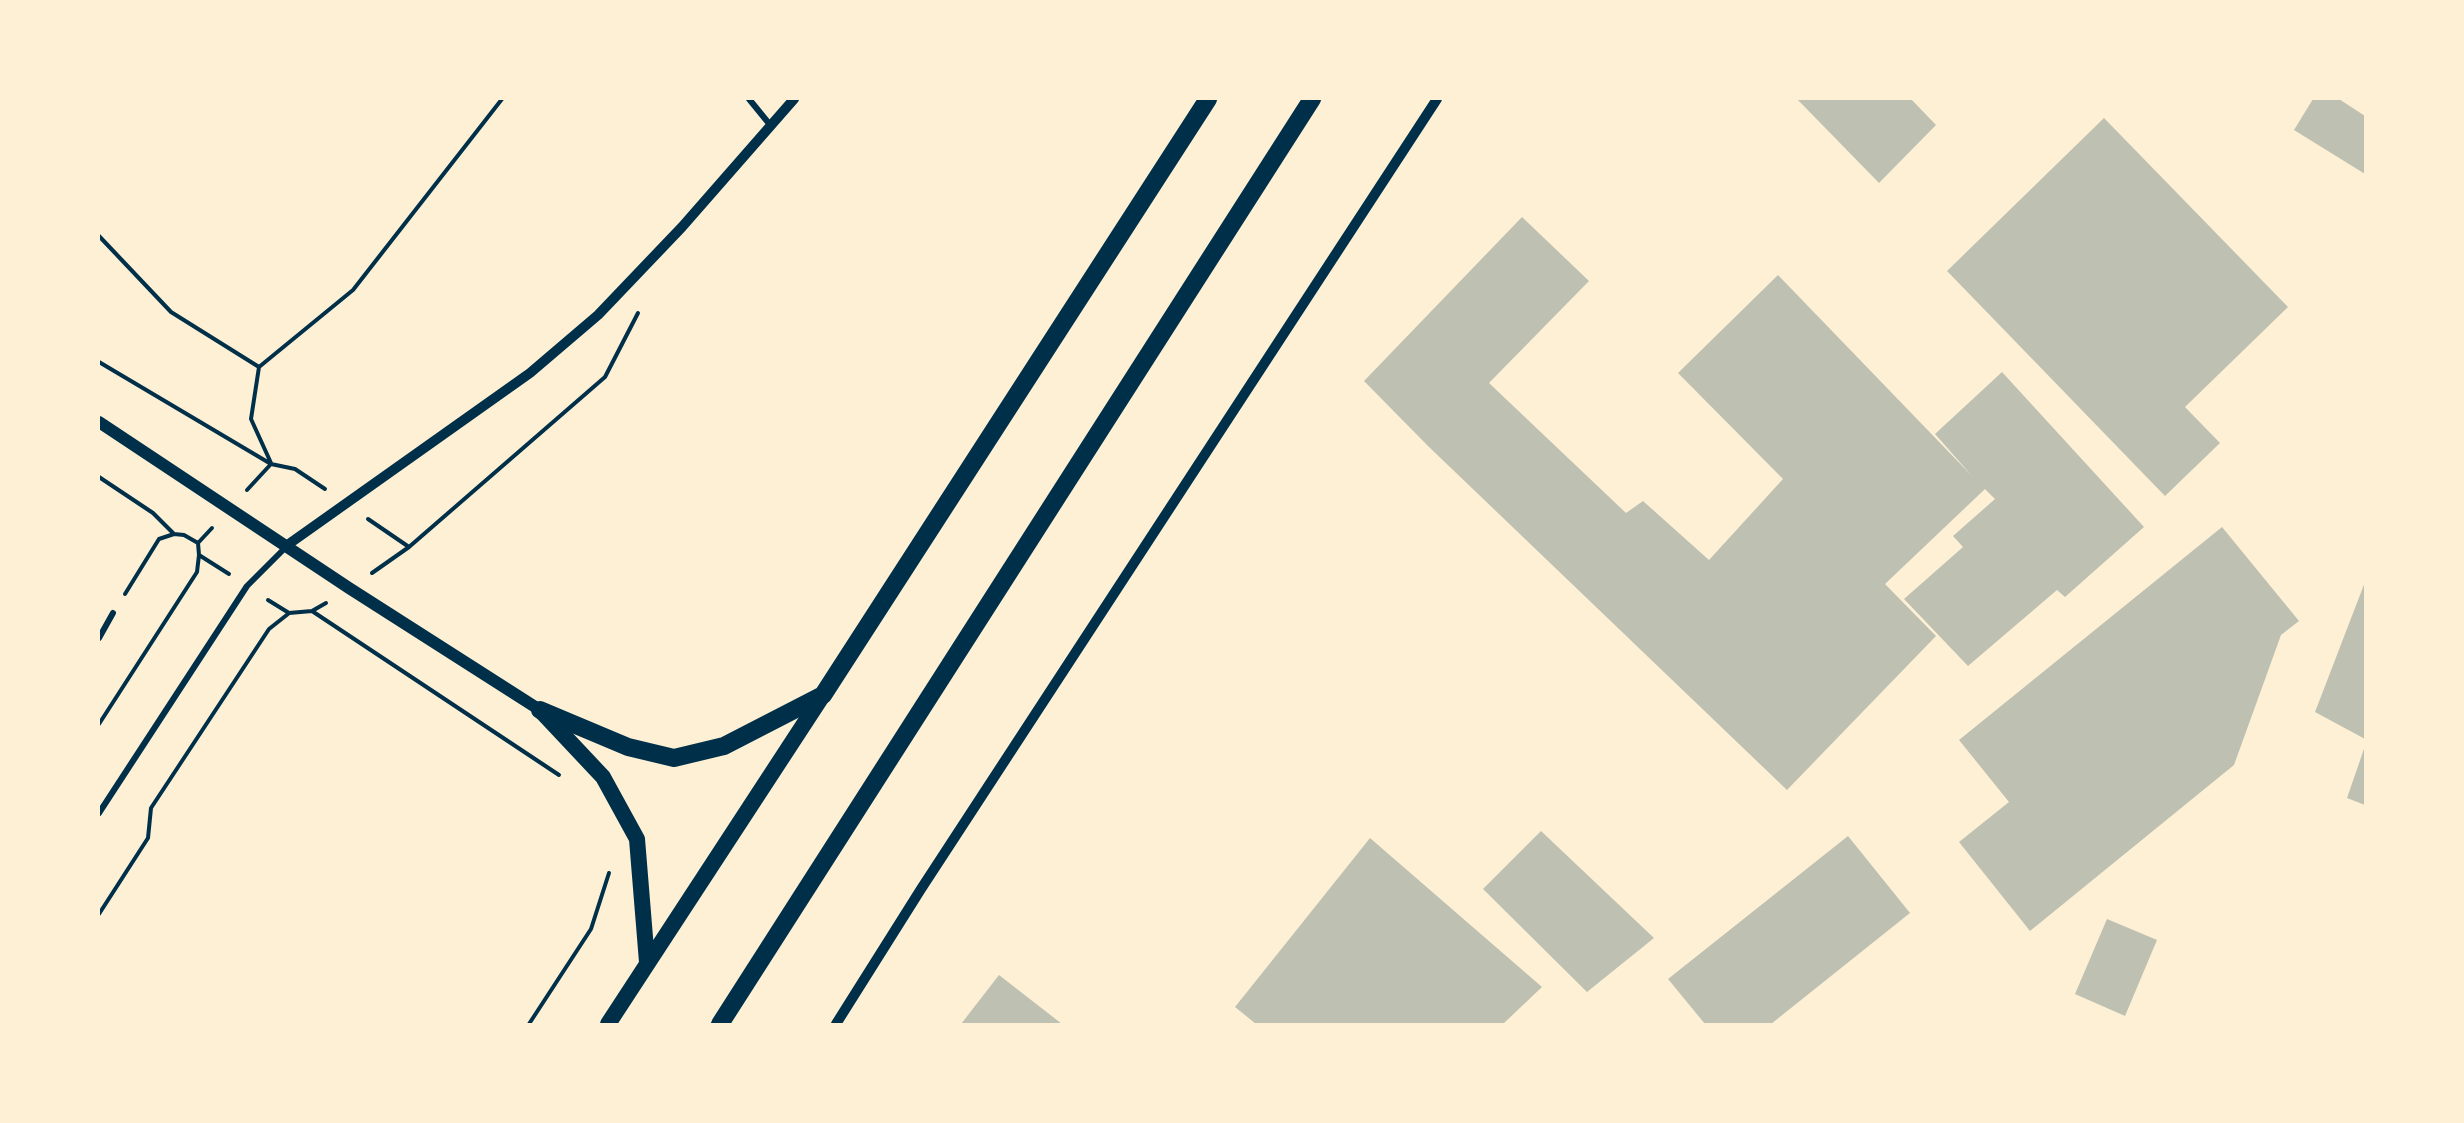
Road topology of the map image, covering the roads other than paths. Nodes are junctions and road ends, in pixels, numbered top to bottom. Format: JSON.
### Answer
{"nodes":[{"id":1,"x":748,"y":99,"type":"edge"},
{"id":2,"x":794,"y":99,"type":"edge"},
{"id":3,"x":1208,"y":99,"type":"edge"},
{"id":4,"x":1312,"y":99,"type":"edge"},
{"id":5,"x":1437,"y":99,"type":"edge"},
{"id":6,"x":772,"y":126,"type":"junction"},
{"id":7,"x":99,"y":422,"type":"edge"},
{"id":8,"x":286,"y":546,"type":"junction"},
{"id":9,"x":113,"y":613,"type":"road end"},
{"id":10,"x":99,"y":638,"type":"edge"},
{"id":11,"x":823,"y":695,"type":"junction"},
{"id":12,"x":540,"y":710,"type":"junction"},
{"id":13,"x":99,"y":813,"type":"edge"},
{"id":14,"x":647,"y":962,"type":"junction"},
{"id":15,"x":608,"y":1024,"type":"edge"},
{"id":16,"x":720,"y":1024,"type":"edge"},
{"id":17,"x":836,"y":1024,"type":"edge"}],
"edges":[{"from":1,"to":6,"type":"street"},
{"from":2,"to":6,"type":"street"},
{"from":3,"to":11,"type":"highway"},
{"from":4,"to":16,"type":"highway"},
{"from":5,"to":17,"type":"street"},
{"from":6,"to":8,"type":"street"},
{"from":7,"to":8,"type":"main road"},
{"from":8,"to":12,"type":"main road"},
{"from":8,"to":13,"type":"street"},
{"from":9,"to":10,"type":"street"},
{"from":11,"to":12,"type":"highway"},
{"from":11,"to":14,"type":"highway"},
{"from":12,"to":14,"type":"highway"},
{"from":14,"to":15,"type":"highway"}]}
